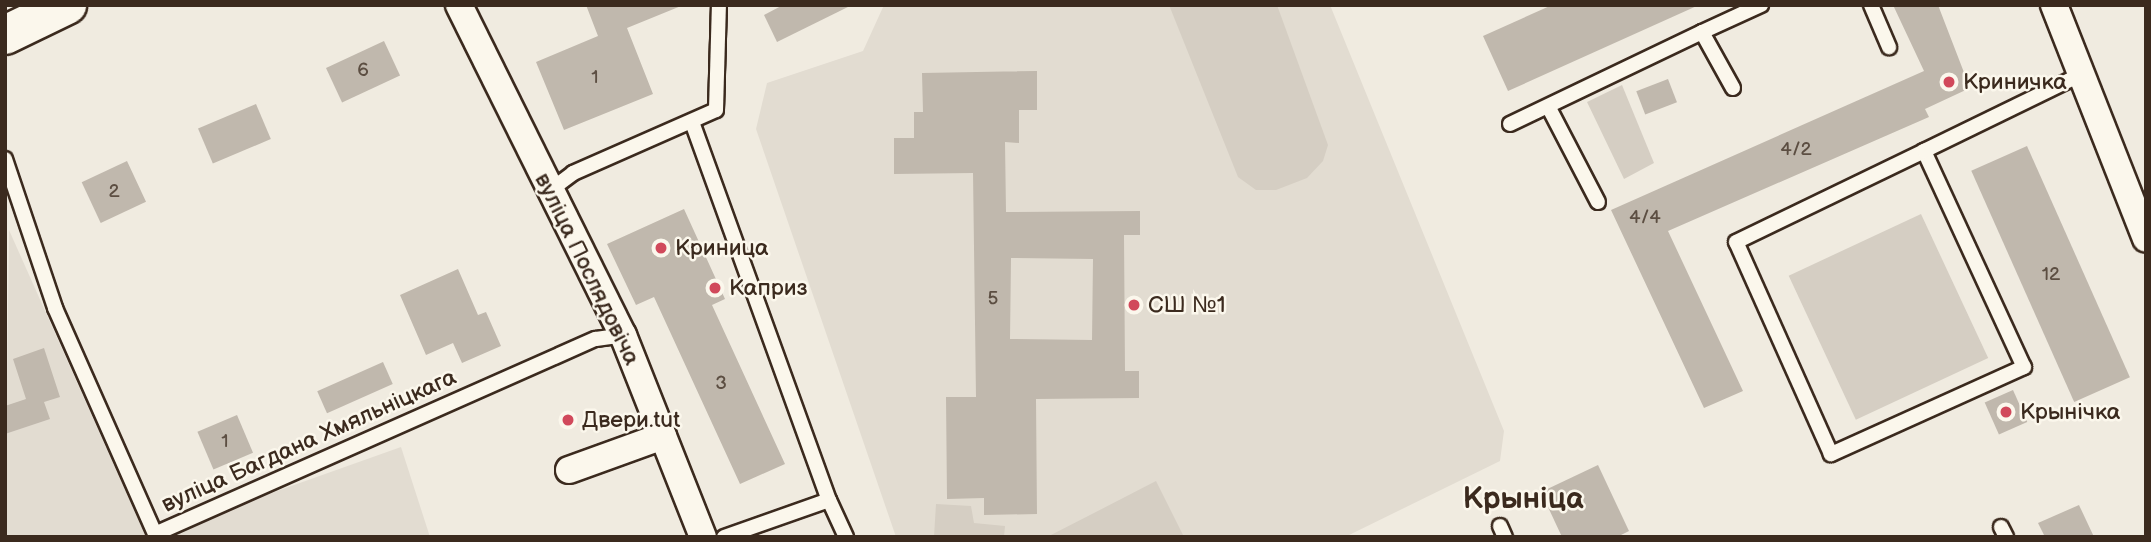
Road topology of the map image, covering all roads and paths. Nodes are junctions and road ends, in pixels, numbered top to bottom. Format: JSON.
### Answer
{"nodes":[{"id":1,"x":67,"y":5,"type":"edge"},
{"id":2,"x":459,"y":5,"type":"edge"},
{"id":3,"x":719,"y":5,"type":"edge"},
{"id":4,"x":1761,"y":5,"type":"edge"},
{"id":5,"x":1871,"y":5,"type":"edge"},
{"id":6,"x":2054,"y":5,"type":"edge"},
{"id":7,"x":1702,"y":32,"type":"junction"},
{"id":8,"x":5,"y":35,"type":"edge"},
{"id":9,"x":1889,"y":47,"type":"dead end"},
{"id":10,"x":2078,"y":76,"type":"junction"},
{"id":11,"x":1733,"y":88,"type":"dead end"},
{"id":12,"x":1549,"y":108,"type":"junction"},
{"id":13,"x":692,"y":122,"type":"junction"},
{"id":14,"x":1510,"y":124,"type":"dead end"},
{"id":15,"x":1924,"y":151,"type":"junction"},
{"id":16,"x":5,"y":159,"type":"edge"},
{"id":17,"x":548,"y":192,"type":"junction"},
{"id":18,"x":1598,"y":202,"type":"dead end"},
{"id":19,"x":2146,"y":238,"type":"edge"},
{"id":20,"x":623,"y":335,"type":"junction"},
{"id":21,"x":663,"y":436,"type":"junction"},
{"id":22,"x":569,"y":470,"type":"dead end"},
{"id":23,"x":829,"y":500,"type":"junction"},
{"id":24,"x":703,"y":537,"type":"edge"},
{"id":25,"x":724,"y":537,"type":"edge"},
{"id":26,"x":846,"y":537,"type":"edge"}],
"edges":[{"from":1,"to":8,"type":"main road"},
{"from":2,"to":17,"type":"street","name":"вуліца Послядовіча"},
{"from":3,"to":13,"type":"lane"},
{"from":4,"to":7,"type":"lane"},
{"from":5,"to":9,"type":"lane"},
{"from":6,"to":10,"type":"street"},
{"from":7,"to":11,"type":"lane"},
{"from":7,"to":12,"type":"lane"},
{"from":10,"to":15,"type":"lane"},
{"from":10,"to":19,"type":"street"},
{"from":12,"to":14,"type":"lane"},
{"from":12,"to":18,"type":"lane"},
{"from":13,"to":17,"type":"lane"},
{"from":13,"to":23,"type":"lane"},
{"from":15,"to":15,"type":"lane"},
{"from":16,"to":20,"type":"lane","name":"вуліца Багдана Хмяльніцкага"},
{"from":17,"to":20,"type":"street","name":"вуліца Послядовіча"},
{"from":20,"to":21,"type":"street","name":"вуліца Послядовіча"},
{"from":21,"to":22,"type":"street"},
{"from":21,"to":24,"type":"street","name":"вуліца Послядовіча"},
{"from":23,"to":25,"type":"lane"},
{"from":23,"to":26,"type":"lane"}]}
